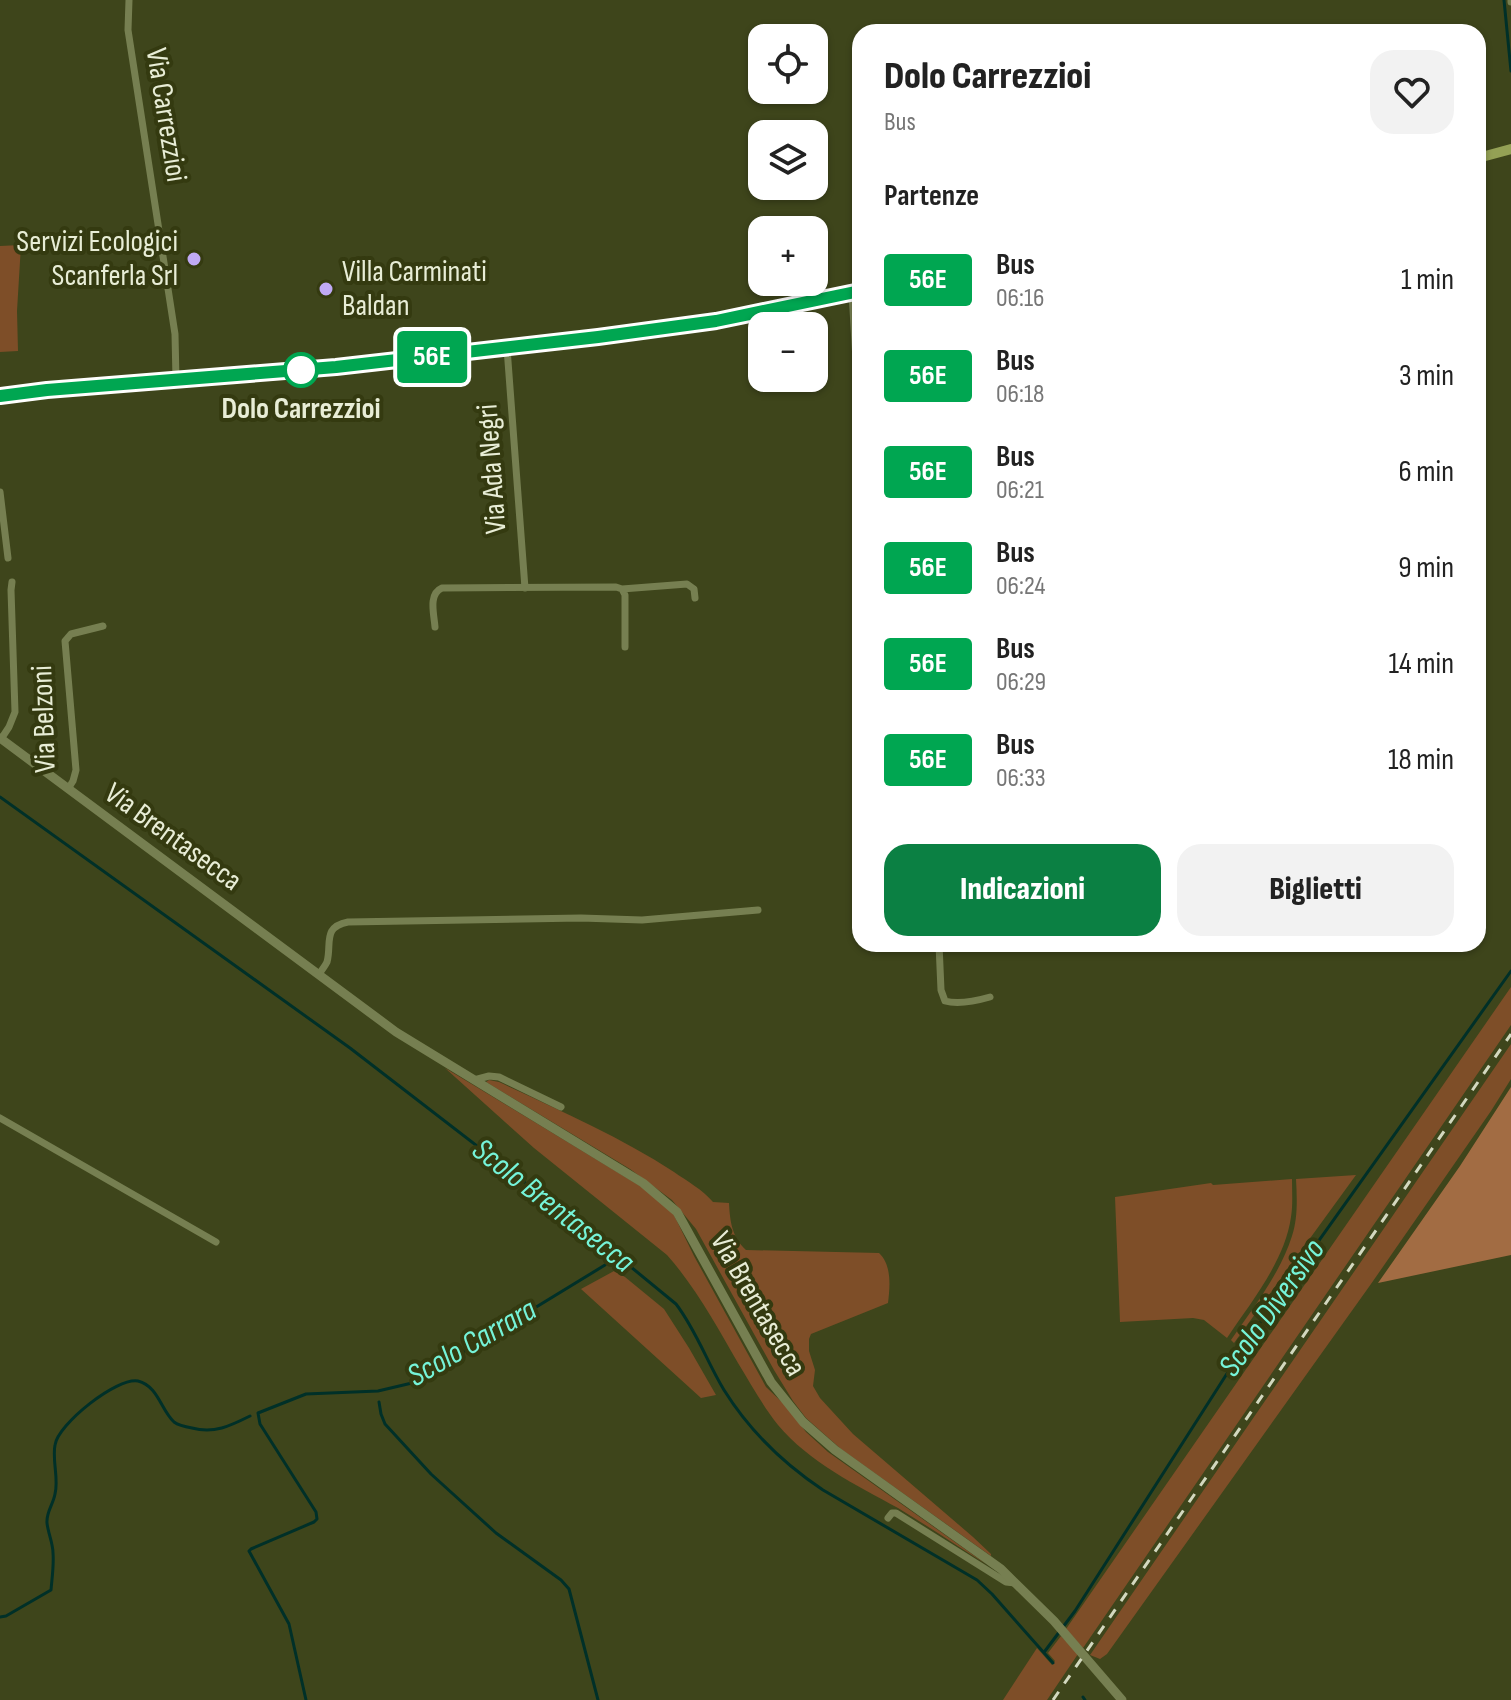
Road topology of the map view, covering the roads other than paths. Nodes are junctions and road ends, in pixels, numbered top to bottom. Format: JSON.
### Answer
{"nodes":[{"id":1,"x":129,"y":0,"type":"edge"},
{"id":2,"x":1511,"y":149,"type":"edge"},
{"id":3,"x":1486,"y":156,"type":"edge"},
{"id":4,"x":852,"y":293,"type":"edge"},
{"id":5,"x":507,"y":348,"type":"junction"},
{"id":6,"x":176,"y":380,"type":"junction"},
{"id":7,"x":0,"y":396,"type":"edge"},
{"id":8,"x":0,"y":492,"type":"edge"},
{"id":9,"x":1,"y":512,"type":"edge"},
{"id":10,"x":8,"y":558,"type":"dead end"},
{"id":11,"x":12,"y":582,"type":"dead end"},
{"id":12,"x":525,"y":588,"type":"junction"},
{"id":13,"x":622,"y":589,"type":"junction"},
{"id":14,"x":695,"y":598,"type":"dead end"},
{"id":15,"x":103,"y":626,"type":"dead end"},
{"id":16,"x":435,"y":627,"type":"dead end"},
{"id":17,"x":625,"y":647,"type":"dead end"},
{"id":18,"x":0,"y":738,"type":"edge"},
{"id":19,"x":68,"y":789,"type":"junction"},
{"id":20,"x":758,"y":910,"type":"dead end"},
{"id":21,"x":939,"y":952,"type":"edge"},
{"id":22,"x":319,"y":974,"type":"junction"},
{"id":23,"x":990,"y":997,"type":"dead end"},
{"id":24,"x":474,"y":1080,"type":"junction"},
{"id":25,"x":561,"y":1107,"type":"dead end"},
{"id":26,"x":0,"y":1118,"type":"edge"},
{"id":27,"x":216,"y":1242,"type":"dead end"},
{"id":28,"x":888,"y":1518,"type":"dead end"},
{"id":29,"x":1017,"y":1583,"type":"junction"},
{"id":30,"x":1122,"y":1700,"type":"edge"}],
"edges":[{"from":1,"to":6,"type":"street","name":"Via Carrezzioi"},
{"from":2,"to":3,"type":"main road"},
{"from":4,"to":5,"type":"main road"},
{"from":5,"to":6,"type":"main road"},
{"from":5,"to":12,"type":"street","name":"Via Ada Negri"},
{"from":6,"to":7,"type":"main road"},
{"from":8,"to":9,"type":"street"},
{"from":9,"to":10,"type":"street"},
{"from":11,"to":18,"type":"street"},
{"from":12,"to":13,"type":"street"},
{"from":12,"to":16,"type":"street"},
{"from":13,"to":14,"type":"street"},
{"from":13,"to":17,"type":"street"},
{"from":15,"to":19,"type":"street","name":"Via Belzoni"},
{"from":18,"to":19,"type":"street","name":"Via Brentasecca"},
{"from":19,"to":22,"type":"street","name":"Via Brentasecca"},
{"from":20,"to":22,"type":"street"},
{"from":21,"to":23,"type":"street"},
{"from":22,"to":24,"type":"street","name":"Via Brentasecca"},
{"from":24,"to":25,"type":"street"},
{"from":24,"to":29,"type":"street","name":"Via Brentasecca"},
{"from":26,"to":27,"type":"street"},
{"from":28,"to":29,"type":"street"},
{"from":29,"to":30,"type":"street","name":"Via Brentasecca"}]}
